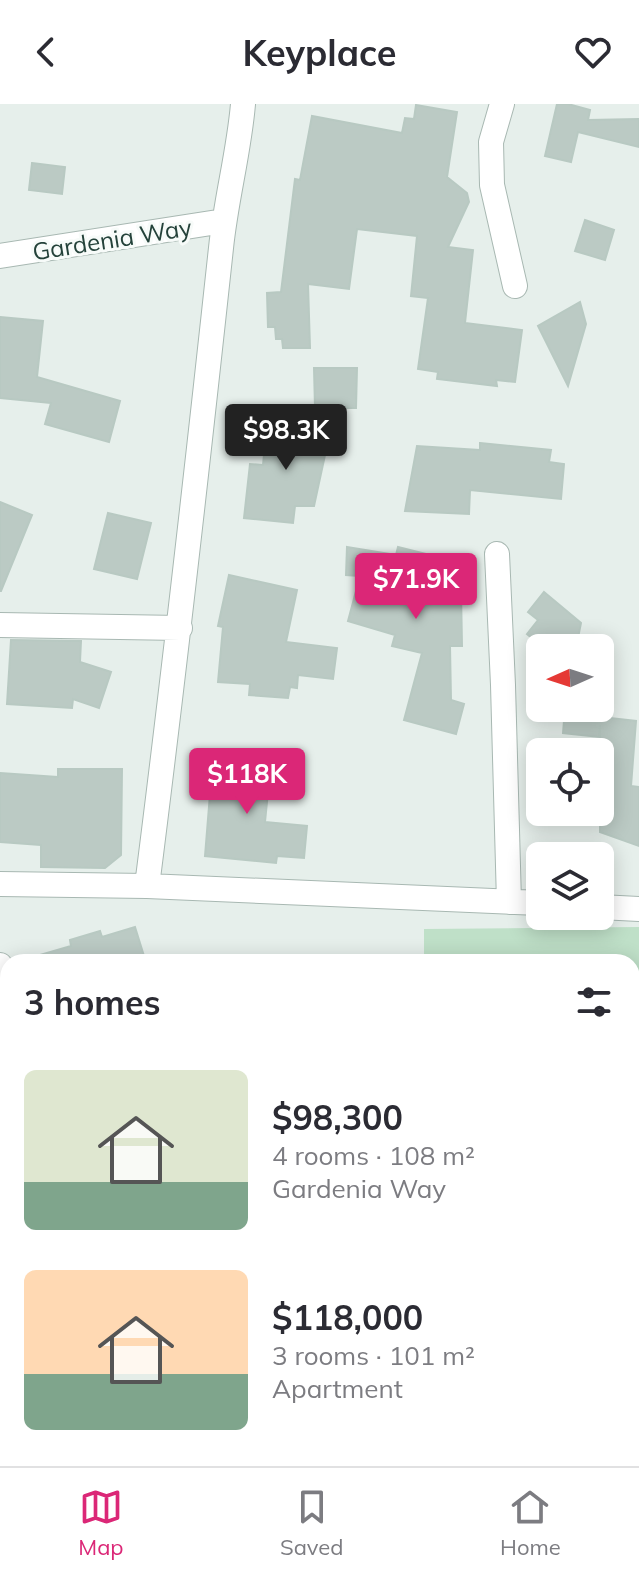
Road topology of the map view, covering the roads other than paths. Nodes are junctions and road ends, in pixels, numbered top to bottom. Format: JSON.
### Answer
{"nodes":[{"id":1,"x":243,"y":104,"type":"edge"},
{"id":2,"x":502,"y":104,"type":"edge"},
{"id":3,"x":224,"y":221,"type":"junction"},
{"id":4,"x":0,"y":256,"type":"edge"},
{"id":5,"x":515,"y":286,"type":"dead end"},
{"id":6,"x":497,"y":554,"type":"dead end"},
{"id":7,"x":0,"y":625,"type":"edge"},
{"id":8,"x":180,"y":628,"type":"junction"},
{"id":9,"x":0,"y":884,"type":"edge"},
{"id":10,"x":147,"y":886,"type":"junction"},
{"id":11,"x":509,"y":902,"type":"junction"},
{"id":12,"x":526,"y":903,"type":"edge"},
{"id":13,"x":614,"y":908,"type":"edge"},
{"id":14,"x":639,"y":909,"type":"edge"}],
"edges":[{"from":1,"to":3,"type":"street"},
{"from":2,"to":5,"type":"street"},
{"from":3,"to":4,"type":"street","name":"Gardenia Way"},
{"from":3,"to":8,"type":"street"},
{"from":6,"to":11,"type":"street"},
{"from":7,"to":8,"type":"street"},
{"from":8,"to":10,"type":"street"},
{"from":9,"to":10,"type":"street"},
{"from":10,"to":11,"type":"street"},
{"from":11,"to":12,"type":"street"},
{"from":13,"to":14,"type":"street"}]}
